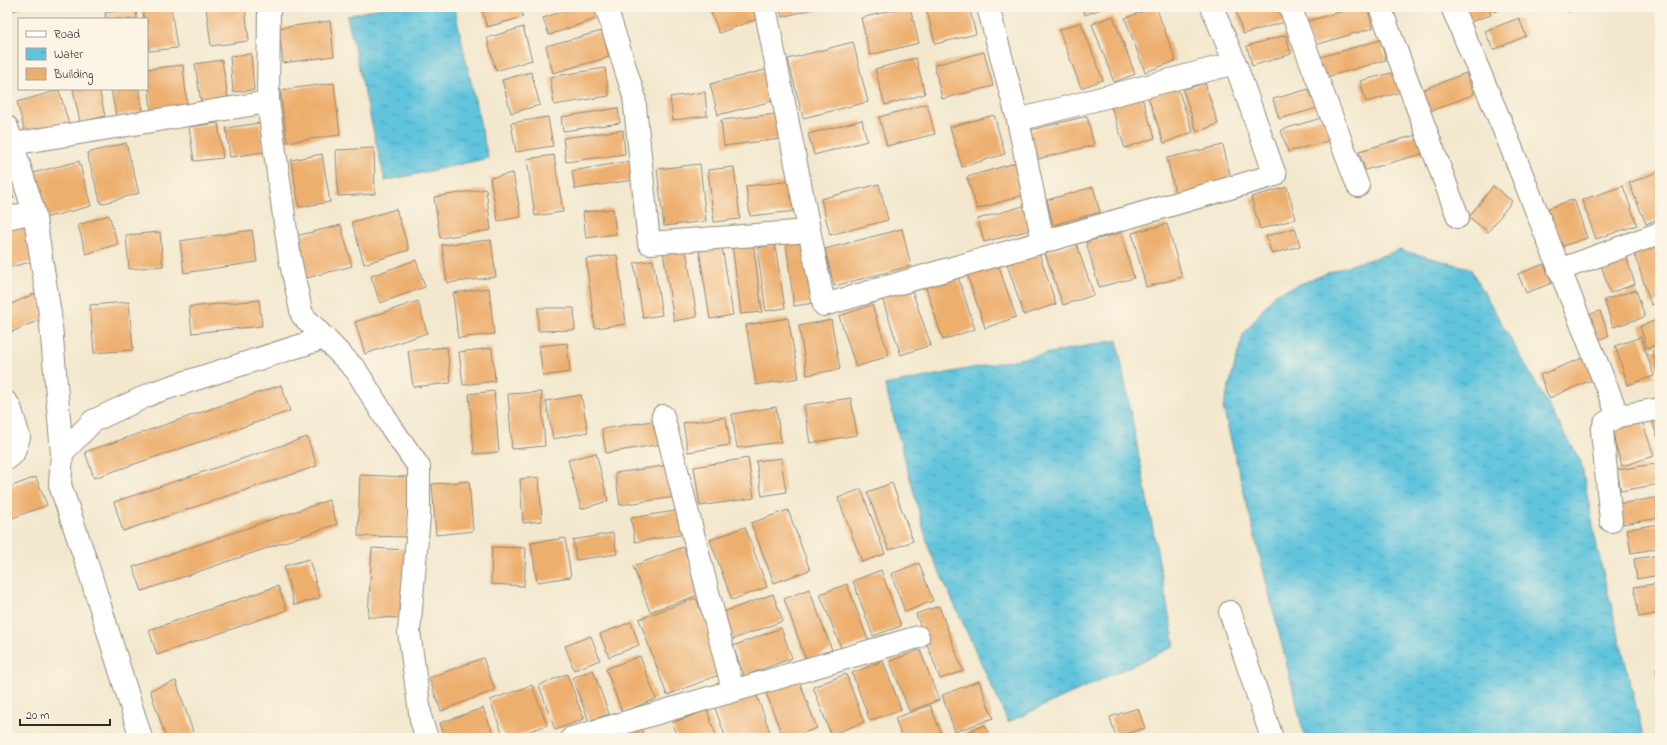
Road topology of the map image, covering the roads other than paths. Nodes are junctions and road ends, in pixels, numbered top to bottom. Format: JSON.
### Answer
{"nodes":[{"id":1,"x":269,"y":7,"type":"edge"},
{"id":2,"x":606,"y":7,"type":"edge"},
{"id":3,"x":765,"y":7,"type":"edge"},
{"id":4,"x":988,"y":7,"type":"edge"},
{"id":5,"x":1212,"y":7,"type":"edge"},
{"id":6,"x":1290,"y":7,"type":"edge"},
{"id":7,"x":1380,"y":7,"type":"edge"},
{"id":8,"x":1452,"y":7,"type":"edge"},
{"id":9,"x":1235,"y":63,"type":"junction"},
{"id":10,"x":268,"y":102,"type":"junction"},
{"id":11,"x":1018,"y":120,"type":"junction"},
{"id":12,"x":10,"y":136,"type":"edge"},
{"id":13,"x":1358,"y":186,"type":"dead end"},
{"id":14,"x":34,"y":212,"type":"junction"},
{"id":15,"x":1458,"y":217,"type":"dead end"},
{"id":16,"x":7,"y":218,"type":"edge"},
{"id":17,"x":809,"y":231,"type":"junction"},
{"id":18,"x":1660,"y":233,"type":"edge"},
{"id":19,"x":1043,"y":242,"type":"junction"},
{"id":20,"x":1559,"y":270,"type":"junction"},
{"id":21,"x":324,"y":338,"type":"junction"},
{"id":22,"x":7,"y":404,"type":"edge"},
{"id":23,"x":1660,"y":409,"type":"edge"},
{"id":24,"x":663,"y":416,"type":"dead end"},
{"id":25,"x":1618,"y":416,"type":"junction"},
{"id":26,"x":62,"y":453,"type":"junction"},
{"id":27,"x":7,"y":459,"type":"edge"},
{"id":28,"x":1611,"y":521,"type":"dead end"},
{"id":29,"x":1230,"y":612,"type":"dead end"},
{"id":30,"x":918,"y":637,"type":"dead end"},
{"id":31,"x":733,"y":690,"type":"junction"},
{"id":32,"x":141,"y":738,"type":"edge"},
{"id":33,"x":427,"y":738,"type":"edge"},
{"id":34,"x":572,"y":738,"type":"edge"},
{"id":35,"x":1272,"y":738,"type":"edge"}],
"edges":[{"from":1,"to":10,"type":"street"},
{"from":2,"to":17,"type":"street"},
{"from":3,"to":17,"type":"street"},
{"from":4,"to":11,"type":"street"},
{"from":5,"to":9,"type":"street"},
{"from":6,"to":13,"type":"street"},
{"from":7,"to":15,"type":"street"},
{"from":8,"to":20,"type":"street"},
{"from":9,"to":11,"type":"street"},
{"from":9,"to":19,"type":"street"},
{"from":10,"to":12,"type":"street"},
{"from":10,"to":21,"type":"street"},
{"from":11,"to":19,"type":"street"},
{"from":12,"to":14,"type":"street"},
{"from":14,"to":16,"type":"street"},
{"from":14,"to":26,"type":"street"},
{"from":17,"to":19,"type":"street"},
{"from":18,"to":20,"type":"street"},
{"from":20,"to":25,"type":"street"},
{"from":21,"to":26,"type":"street"},
{"from":21,"to":33,"type":"street"},
{"from":22,"to":27,"type":"street"},
{"from":23,"to":25,"type":"street"},
{"from":24,"to":31,"type":"street"},
{"from":25,"to":28,"type":"street"},
{"from":26,"to":32,"type":"street"},
{"from":29,"to":35,"type":"street"},
{"from":30,"to":31,"type":"street"},
{"from":31,"to":34,"type":"street"}]}
